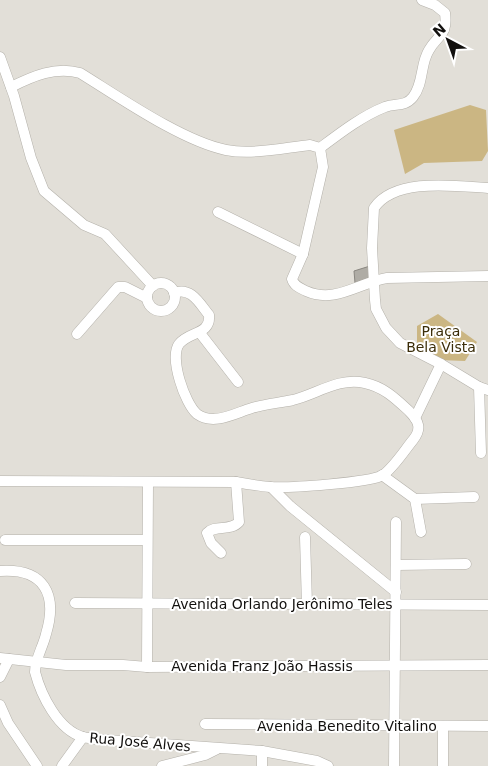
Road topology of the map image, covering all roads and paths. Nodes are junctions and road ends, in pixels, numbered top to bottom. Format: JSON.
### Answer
{"nodes":[{"id":1,"x":422,"y":0,"type":"edge"},
{"id":2,"x":0,"y":57,"type":"edge"},
{"id":3,"x":11,"y":87,"type":"junction"},
{"id":4,"x":320,"y":148,"type":"junction"},
{"id":5,"x":488,"y":188,"type":"edge"},
{"id":6,"x":218,"y":212,"type":"dead end"},
{"id":7,"x":303,"y":254,"type":"junction"},
{"id":8,"x":488,"y":276,"type":"edge"},
{"id":9,"x":374,"y":280,"type":"junction"},
{"id":10,"x":153,"y":286,"type":"junction"},
{"id":11,"x":174,"y":293,"type":"junction"},
{"id":12,"x":147,"y":298,"type":"junction"},
{"id":13,"x":200,"y":332,"type":"junction"},
{"id":14,"x":77,"y":334,"type":"dead end"},
{"id":15,"x":441,"y":364,"type":"junction"},
{"id":16,"x":238,"y":382,"type":"dead end"},
{"id":17,"x":483,"y":388,"type":"edge"},
{"id":18,"x":414,"y":416,"type":"junction"},
{"id":19,"x":481,"y":453,"type":"dead end"},
{"id":20,"x":382,"y":475,"type":"junction"},
{"id":21,"x":0,"y":481,"type":"edge"},
{"id":22,"x":236,"y":482,"type":"junction"},
{"id":23,"x":148,"y":483,"type":"junction"},
{"id":24,"x":299,"y":486,"type":"junction"},
{"id":25,"x":271,"y":487,"type":"junction"},
{"id":26,"x":474,"y":497,"type":"dead end"},
{"id":27,"x":416,"y":499,"type":"junction"},
{"id":28,"x":290,"y":506,"type":"junction"},
{"id":29,"x":396,"y":522,"type":"dead end"},
{"id":30,"x":421,"y":532,"type":"dead end"},
{"id":31,"x":305,"y":537,"type":"dead end"},
{"id":32,"x":5,"y":540,"type":"dead end"},
{"id":33,"x":147,"y":540,"type":"junction"},
{"id":34,"x":220,"y":553,"type":"dead end"},
{"id":35,"x":466,"y":564,"type":"dead end"},
{"id":36,"x":396,"y":565,"type":"junction"},
{"id":37,"x":0,"y":571,"type":"edge"},
{"id":38,"x":396,"y":592,"type":"junction"},
{"id":39,"x":75,"y":603,"type":"dead end"},
{"id":40,"x":396,"y":603,"type":"junction"},
{"id":41,"x":146,"y":605,"type":"junction"},
{"id":42,"x":488,"y":605,"type":"edge"},
{"id":43,"x":307,"y":606,"type":"junction"},
{"id":44,"x":5,"y":658,"type":"edge"},
{"id":45,"x":36,"y":663,"type":"junction"},
{"id":46,"x":394,"y":665,"type":"junction"},
{"id":47,"x":488,"y":666,"type":"edge"},
{"id":48,"x":147,"y":667,"type":"junction"},
{"id":49,"x":0,"y":677,"type":"edge"},
{"id":50,"x":0,"y":705,"type":"edge"},
{"id":51,"x":205,"y":724,"type":"dead end"},
{"id":52,"x":394,"y":724,"type":"junction"},
{"id":53,"x":443,"y":726,"type":"junction"},
{"id":54,"x":488,"y":726,"type":"edge"},
{"id":55,"x":83,"y":737,"type":"junction"},
{"id":56,"x":217,"y":749,"type":"junction"},
{"id":57,"x":262,"y":751,"type":"junction"},
{"id":58,"x":37,"y":766,"type":"edge"},
{"id":59,"x":62,"y":766,"type":"edge"},
{"id":60,"x":162,"y":766,"type":"edge"},
{"id":61,"x":262,"y":766,"type":"edge"},
{"id":62,"x":328,"y":766,"type":"edge"},
{"id":63,"x":394,"y":766,"type":"edge"},
{"id":64,"x":443,"y":766,"type":"edge"}],
"edges":[{"from":1,"to":4,"type":"street"},
{"from":2,"to":3,"type":"street"},
{"from":3,"to":4,"type":"street"},
{"from":3,"to":10,"type":"street"},
{"from":4,"to":7,"type":"street"},
{"from":5,"to":9,"type":"street"},
{"from":6,"to":7,"type":"street"},
{"from":7,"to":9,"type":"street"},
{"from":8,"to":9,"type":"street"},
{"from":9,"to":15,"type":"street"},
{"from":10,"to":11,"type":"street"},
{"from":10,"to":12,"type":"street"},
{"from":11,"to":12,"type":"street"},
{"from":11,"to":13,"type":"street"},
{"from":12,"to":14,"type":"street"},
{"from":13,"to":16,"type":"street"},
{"from":13,"to":18,"type":"street"},
{"from":15,"to":17,"type":"street"},
{"from":15,"to":18,"type":"street"},
{"from":17,"to":19,"type":"street"},
{"from":18,"to":20,"type":"street"},
{"from":20,"to":24,"type":"street"},
{"from":20,"to":27,"type":"street"},
{"from":21,"to":23,"type":"street"},
{"from":22,"to":23,"type":"street"},
{"from":22,"to":25,"type":"street"},
{"from":22,"to":34,"type":"street"},
{"from":23,"to":33,"type":"street"},
{"from":24,"to":25,"type":"street"},
{"from":24,"to":28,"type":"street"},
{"from":25,"to":28,"type":"street"},
{"from":26,"to":27,"type":"street"},
{"from":27,"to":30,"type":"street"},
{"from":28,"to":38,"type":"street"},
{"from":29,"to":36,"type":"street"},
{"from":31,"to":43,"type":"street"},
{"from":32,"to":33,"type":"street"},
{"from":33,"to":41,"type":"street"},
{"from":35,"to":36,"type":"street"},
{"from":36,"to":38,"type":"street"},
{"from":37,"to":45,"type":"street"},
{"from":38,"to":40,"type":"street"},
{"from":39,"to":41,"type":"street","name":"Avenida Orlando Jerônimo Teles"},
{"from":40,"to":42,"type":"street","name":"Avenida Orlando Jerônimo Teles"},
{"from":40,"to":43,"type":"street","name":"Avenida Orlando Jerônimo Teles"},
{"from":40,"to":46,"type":"street"},
{"from":41,"to":43,"type":"street","name":"Avenida Orlando Jerônimo Teles"},
{"from":41,"to":48,"type":"street"},
{"from":44,"to":45,"type":"street","name":"Avenida Franz João Hassis"},
{"from":44,"to":49,"type":"street"},
{"from":45,"to":48,"type":"street","name":"Avenida Franz João Hassis"},
{"from":45,"to":55,"type":"street","name":"Rua José Alves"},
{"from":46,"to":47,"type":"street","name":"Avenida Franz João Hassis"},
{"from":46,"to":48,"type":"street","name":"Avenida Franz João Hassis"},
{"from":46,"to":52,"type":"street"},
{"from":50,"to":58,"type":"street"},
{"from":51,"to":52,"type":"street","name":"Avenida Benedito Vitalino"},
{"from":52,"to":53,"type":"street","name":"Avenida Benedito Vitalino"},
{"from":52,"to":63,"type":"street"},
{"from":53,"to":54,"type":"street","name":"Avenida Benedito Vitalino"},
{"from":53,"to":64,"type":"street"},
{"from":55,"to":56,"type":"street","name":"Rua José Alves"},
{"from":55,"to":59,"type":"street"},
{"from":56,"to":57,"type":"street","name":"Rua José Alves"},
{"from":56,"to":60,"type":"street"},
{"from":57,"to":61,"type":"street"},
{"from":57,"to":62,"type":"street","name":"Rua José Alves"}]}
